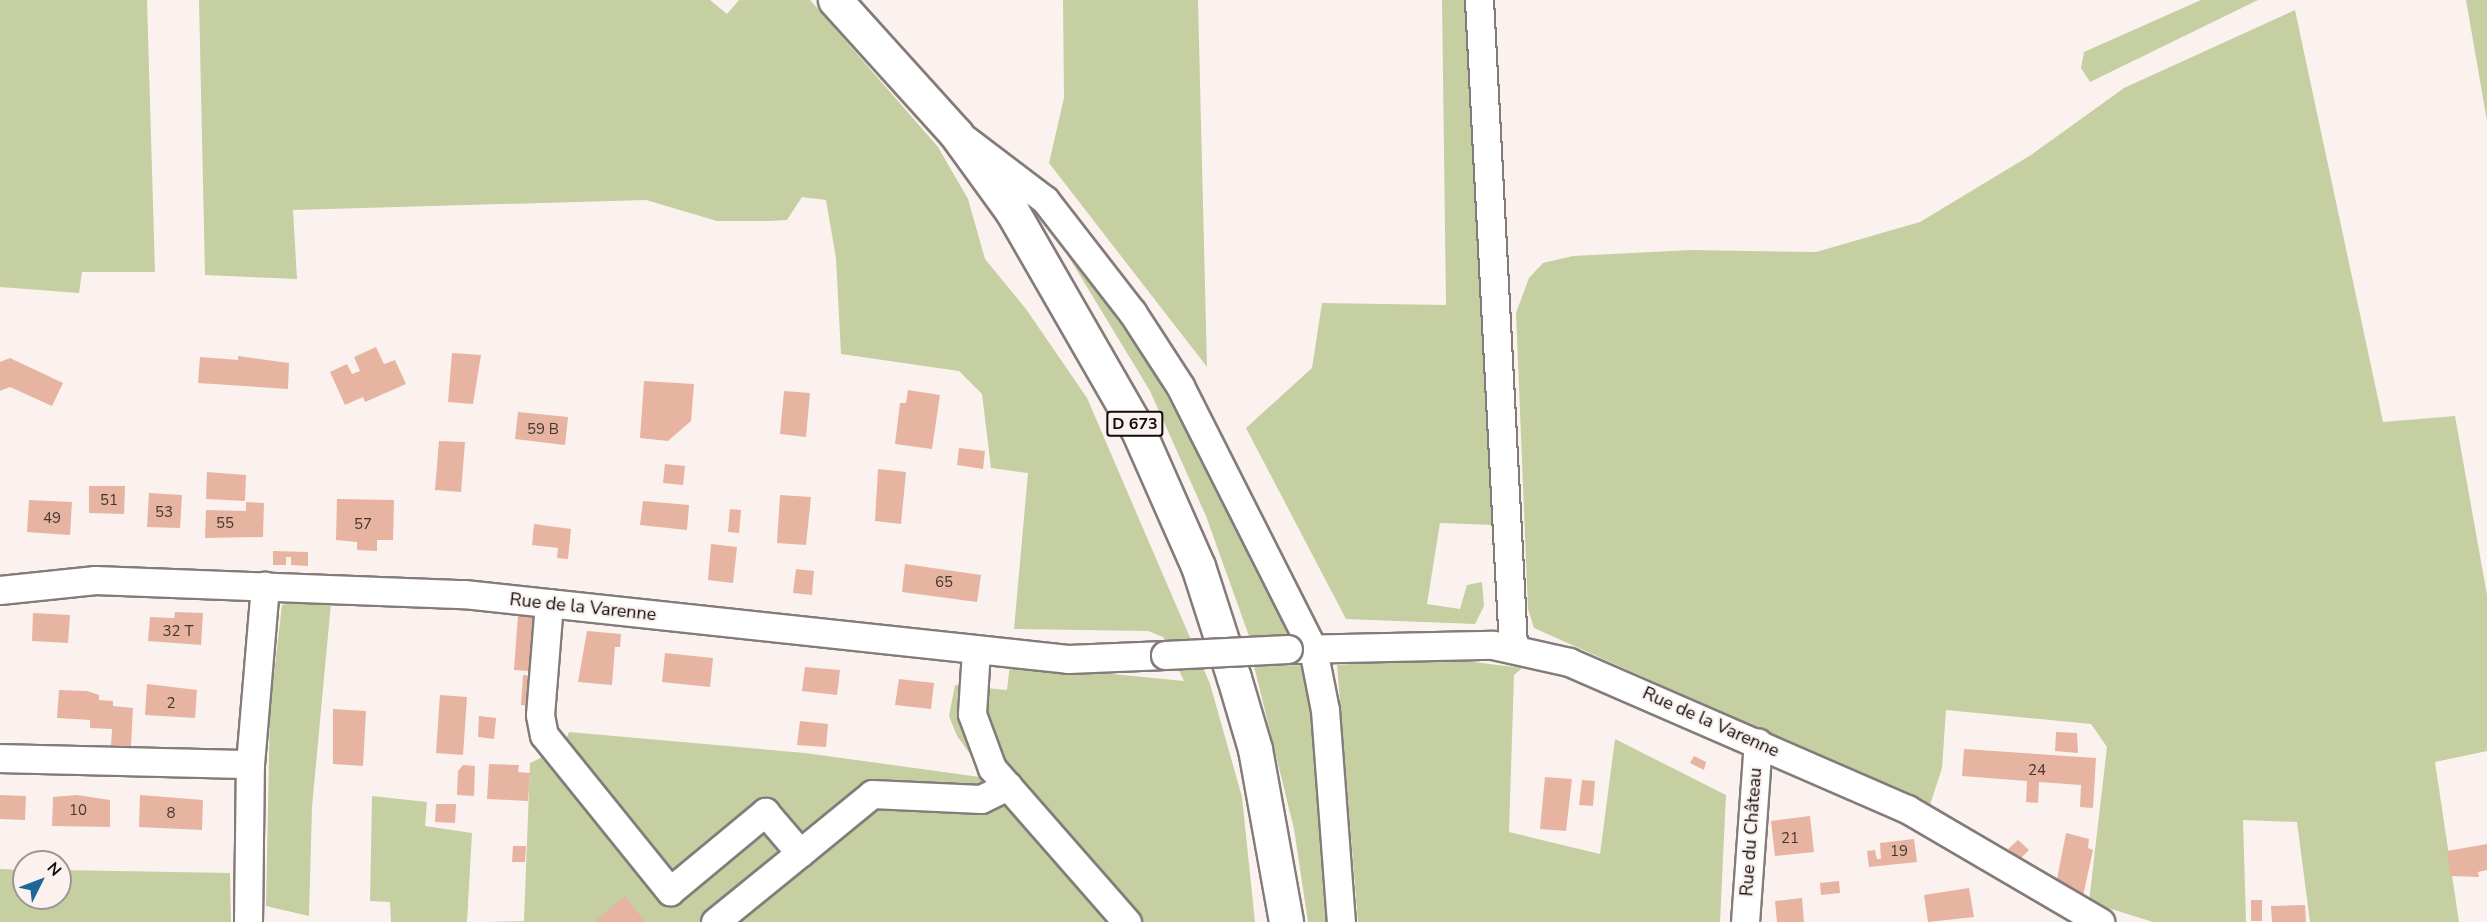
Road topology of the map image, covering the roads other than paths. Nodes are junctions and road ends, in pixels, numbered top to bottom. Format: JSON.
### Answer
{"nodes":[{"id":1,"x":835,"y":0,"type":"edge"},
{"id":2,"x":1479,"y":0,"type":"edge"},
{"id":3,"x":956,"y":134,"type":"junction"},
{"id":4,"x":265,"y":586,"type":"junction"},
{"id":5,"x":0,"y":590,"type":"edge"},
{"id":6,"x":549,"y":603,"type":"junction"},
{"id":7,"x":1513,"y":646,"type":"junction"},
{"id":8,"x":1300,"y":649,"type":"junction"},
{"id":9,"x":976,"y":650,"type":"junction"},
{"id":10,"x":1758,"y":742,"type":"junction"},
{"id":11,"x":0,"y":758,"type":"edge"},
{"id":12,"x":250,"y":764,"type":"junction"},
{"id":13,"x":1008,"y":786,"type":"junction"},
{"id":14,"x":800,"y":853,"type":"junction"},
{"id":15,"x":248,"y":922,"type":"edge"},
{"id":16,"x":715,"y":922,"type":"edge"},
{"id":17,"x":1127,"y":922,"type":"edge"},
{"id":18,"x":1286,"y":922,"type":"edge"},
{"id":19,"x":1341,"y":922,"type":"edge"},
{"id":20,"x":1745,"y":922,"type":"edge"},
{"id":21,"x":2100,"y":922,"type":"edge"}],
"edges":[{"from":1,"to":3,"type":"main road","number":"D 673"},
{"from":2,"to":7,"type":"street"},
{"from":3,"to":8,"type":"street"},
{"from":3,"to":18,"type":"main road","number":"D 673"},
{"from":4,"to":5,"type":"street","name":"Rue de la Varenne"},
{"from":4,"to":6,"type":"street","name":"Rue de la Varenne"},
{"from":4,"to":12,"type":"street"},
{"from":6,"to":9,"type":"street","name":"Rue de la Varenne"},
{"from":6,"to":14,"type":"street"},
{"from":7,"to":8,"type":"street","name":"Rue de la Varenne"},
{"from":7,"to":10,"type":"street","name":"Rue de la Varenne"},
{"from":8,"to":9,"type":"street","name":"Rue de la Varenne","bridge":true},
{"from":8,"to":19,"type":"street"},
{"from":9,"to":13,"type":"street"},
{"from":10,"to":20,"type":"street","name":"Rue du Château"},
{"from":10,"to":21,"type":"street","name":"Rue de la Varenne"},
{"from":11,"to":12,"type":"street"},
{"from":12,"to":15,"type":"street"},
{"from":13,"to":14,"type":"street"},
{"from":13,"to":17,"type":"street"},
{"from":14,"to":16,"type":"street"}]}
